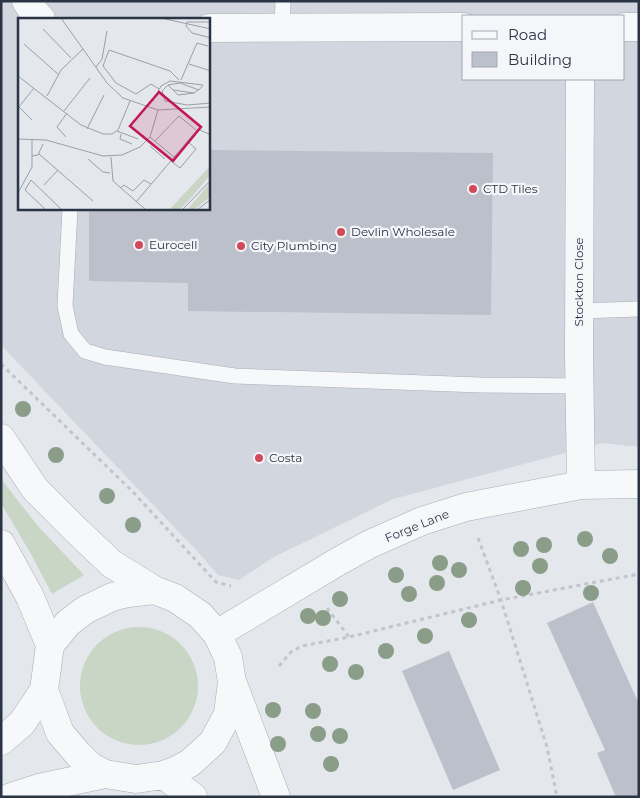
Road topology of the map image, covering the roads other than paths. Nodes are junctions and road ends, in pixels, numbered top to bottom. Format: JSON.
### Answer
{"nodes":[{"id":1,"x":26,"y":1,"type":"edge"},
{"id":2,"x":283,"y":14,"type":"edge"},
{"id":3,"x":40,"y":18,"type":"edge"},
{"id":4,"x":462,"y":27,"type":"edge"},
{"id":5,"x":625,"y":27,"type":"edge"},
{"id":6,"x":639,"y":27,"type":"edge"},
{"id":7,"x":210,"y":28,"type":"edge"},
{"id":8,"x":580,"y":80,"type":"edge"},
{"id":9,"x":70,"y":210,"type":"edge"},
{"id":10,"x":639,"y":309,"type":"edge"},
{"id":11,"x":579,"y":311,"type":"junction"},
{"id":12,"x":579,"y":386,"type":"junction"},
{"id":13,"x":1,"y":438,"type":"edge"},
{"id":14,"x":582,"y":484,"type":"junction"},
{"id":15,"x":639,"y":484,"type":"edge"},
{"id":16,"x":1,"y":544,"type":"edge"},
{"id":17,"x":154,"y":590,"type":"junction"},
{"id":18,"x":217,"y":634,"type":"junction"},
{"id":19,"x":50,"y":645,"type":"junction"},
{"id":20,"x":232,"y":682,"type":"junction"},
{"id":21,"x":44,"y":690,"type":"junction"},
{"id":22,"x":1,"y":740,"type":"edge"},
{"id":23,"x":105,"y":774,"type":"junction"},
{"id":24,"x":164,"y":775,"type":"junction"},
{"id":25,"x":12,"y":797,"type":"edge"},
{"id":26,"x":193,"y":797,"type":"edge"},
{"id":27,"x":276,"y":797,"type":"edge"}],
"edges":[{"from":1,"to":3,"type":"street"},
{"from":2,"to":4,"type":"street"},
{"from":2,"to":7,"type":"street"},
{"from":5,"to":6,"type":"street"},
{"from":8,"to":11,"type":"street","name":"Stockton Close"},
{"from":9,"to":12,"type":"lane"},
{"from":10,"to":11,"type":"lane"},
{"from":11,"to":12,"type":"street","name":"Stockton Close"},
{"from":12,"to":14,"type":"street","name":"Stockton Close"},
{"from":13,"to":17,"type":"street"},
{"from":14,"to":15,"type":"street","name":"Forge Lane"},
{"from":14,"to":18,"type":"street","name":"Forge Lane"},
{"from":16,"to":19,"type":"street"},
{"from":17,"to":18,"type":"street"},
{"from":17,"to":19,"type":"street"},
{"from":18,"to":20,"type":"street"},
{"from":19,"to":21,"type":"street"},
{"from":20,"to":24,"type":"street"},
{"from":20,"to":27,"type":"street"},
{"from":21,"to":22,"type":"street"},
{"from":21,"to":23,"type":"street"},
{"from":23,"to":24,"type":"street"},
{"from":23,"to":25,"type":"street"},
{"from":24,"to":26,"type":"street"}]}
